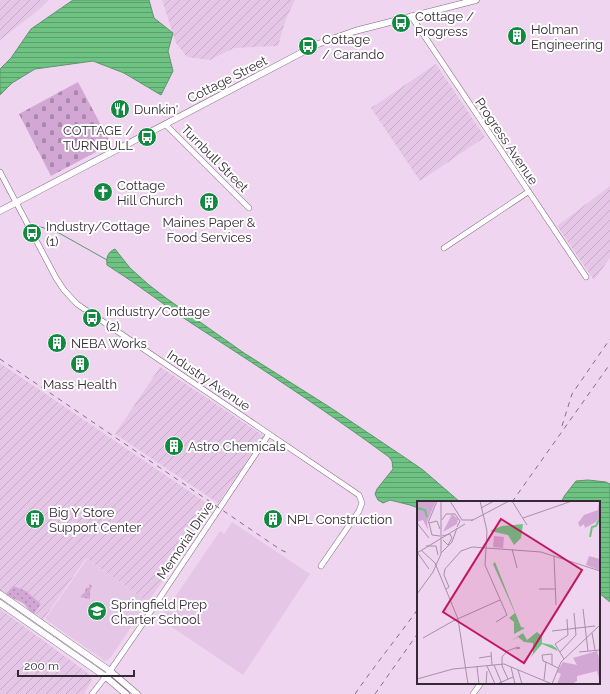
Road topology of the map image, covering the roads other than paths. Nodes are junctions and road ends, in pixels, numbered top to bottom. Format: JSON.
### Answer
{"nodes":[{"id":1,"x":476,"y":0,"type":"edge"},
{"id":2,"x":411,"y":16,"type":"junction"},
{"id":3,"x":165,"y":124,"type":"junction"},
{"id":4,"x":0,"y":172,"type":"edge"},
{"id":5,"x":528,"y":192,"type":"junction"},
{"id":6,"x":16,"y":202,"type":"junction"},
{"id":7,"x":249,"y":208,"type":"dead end"},
{"id":8,"x":0,"y":211,"type":"edge"},
{"id":9,"x":444,"y":248,"type":"dead end"},
{"id":10,"x":586,"y":277,"type":"dead end"},
{"id":11,"x":269,"y":434,"type":"junction"},
{"id":12,"x":322,"y":566,"type":"dead end"},
{"id":13,"x":1,"y":596,"type":"edge"},
{"id":14,"x":0,"y":604,"type":"edge"},
{"id":15,"x":35,"y":618,"type":"junction"},
{"id":16,"x":30,"y":625,"type":"junction"},
{"id":17,"x":110,"y":671,"type":"junction"},
{"id":18,"x":106,"y":677,"type":"junction"},
{"id":19,"x":480,"y":684,"type":"edge"},
{"id":20,"x":92,"y":694,"type":"edge"},
{"id":21,"x":126,"y":694,"type":"edge"},
{"id":22,"x":137,"y":694,"type":"edge"},
{"id":23,"x":474,"y":694,"type":"edge"}],
"edges":[{"from":1,"to":2,"type":"main road","name":"Cottage Street"},
{"from":2,"to":3,"type":"main road","name":"Cottage Street"},
{"from":2,"to":5,"type":"street","name":"Progress Avenue"},
{"from":3,"to":6,"type":"main road","name":"Cottage Street"},
{"from":3,"to":7,"type":"street","name":"Turnbull Street"},
{"from":4,"to":6,"type":"street","name":"Industry Avenue"},
{"from":5,"to":9,"type":"street"},
{"from":5,"to":10,"type":"street","name":"Progress Avenue"},
{"from":6,"to":8,"type":"main road","name":"Cottage Street"},
{"from":6,"to":11,"type":"street","name":"Industry Avenue"},
{"from":11,"to":12,"type":"street","name":"Industry Avenue"},
{"from":11,"to":17,"type":"street","name":"Memorial Drive"},
{"from":13,"to":15,"type":"main road"},
{"from":14,"to":16,"type":"main road"},
{"from":15,"to":16,"type":"main road"},
{"from":15,"to":17,"type":"main road"},
{"from":16,"to":18,"type":"main road"},
{"from":17,"to":18,"type":"street","name":"Memorial Drive"},
{"from":17,"to":22,"type":"main road"},
{"from":18,"to":20,"type":"street","name":"Memorial Drive"},
{"from":18,"to":21,"type":"main road"},
{"from":19,"to":23,"type":"street"}]}
